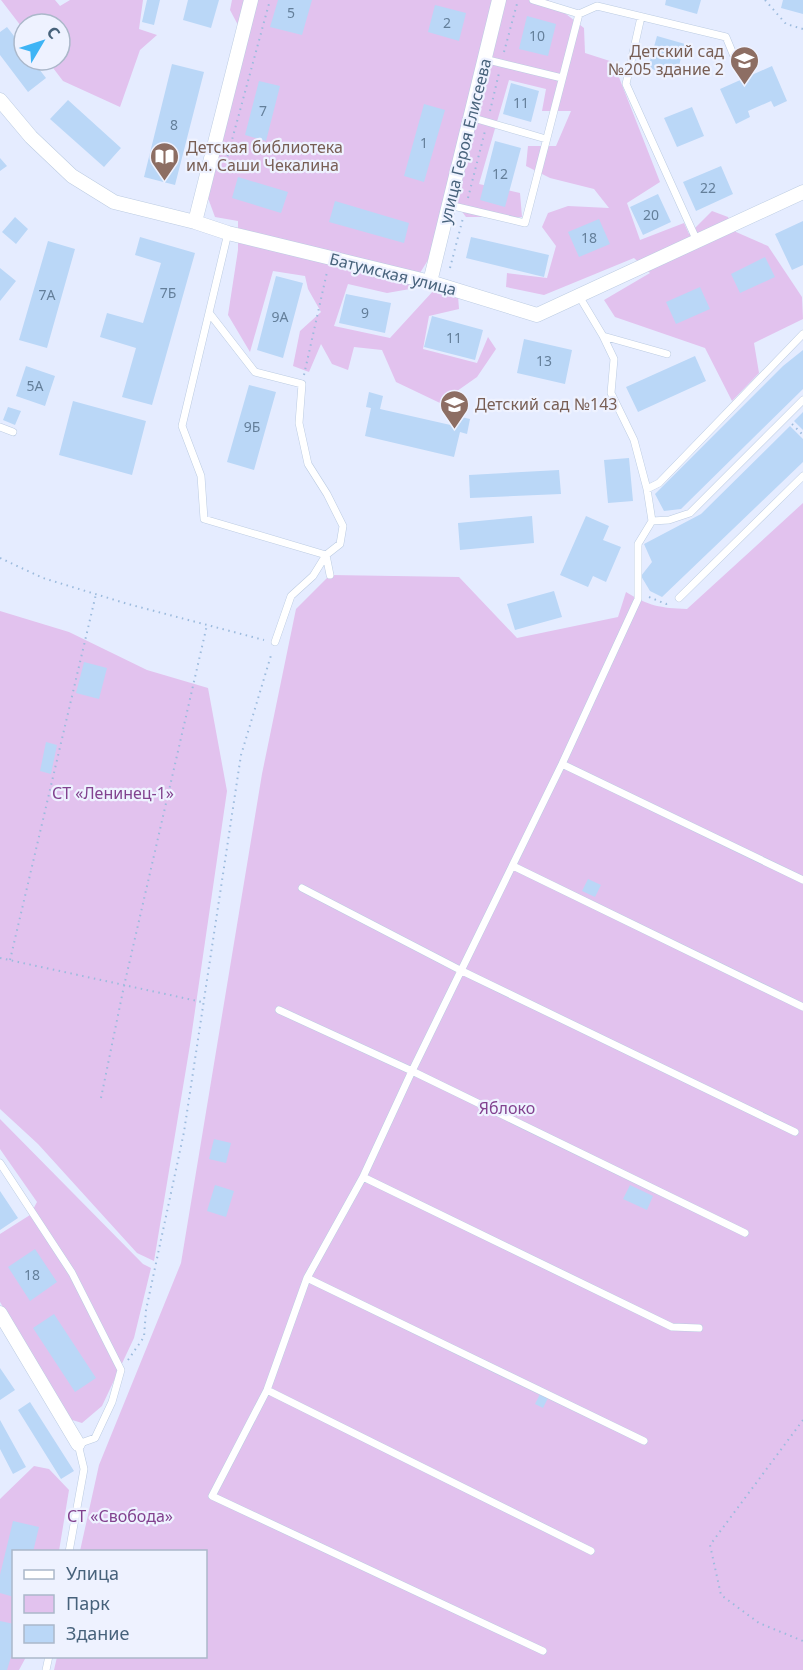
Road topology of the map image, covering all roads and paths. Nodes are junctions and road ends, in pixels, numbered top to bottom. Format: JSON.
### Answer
{"nodes":[{"id":1,"x":251,"y":0,"type":"edge"},
{"id":2,"x":270,"y":0,"type":"edge"},
{"id":3,"x":499,"y":0,"type":"edge"},
{"id":4,"x":518,"y":0,"type":"edge"},
{"id":5,"x":533,"y":0,"type":"edge"},
{"id":6,"x":765,"y":0,"type":"edge"},
{"id":7,"x":579,"y":14,"type":"junction"},
{"id":8,"x":641,"y":17,"type":"junction"},
{"id":9,"x":803,"y":29,"type":"edge"},
{"id":10,"x":484,"y":59,"type":"junction"},
{"id":11,"x":502,"y":64,"type":"junction"},
{"id":12,"x":738,"y":66,"type":"dead end"},
{"id":13,"x":562,"y":78,"type":"junction"},
{"id":14,"x":0,"y":100,"type":"edge"},
{"id":15,"x":470,"y":117,"type":"junction"},
{"id":16,"x":487,"y":122,"type":"junction"},
{"id":17,"x":546,"y":139,"type":"junction"},
{"id":18,"x":224,"y":170,"type":"dead end"},
{"id":19,"x":803,"y":192,"type":"edge"},
{"id":20,"x":449,"y":205,"type":"junction"},
{"id":21,"x":465,"y":209,"type":"junction"},
{"id":22,"x":195,"y":222,"type":"junction"},
{"id":23,"x":228,"y":233,"type":"junction"},
{"id":24,"x":697,"y":241,"type":"junction"},
{"id":25,"x":330,"y":258,"type":"junction"},
{"id":26,"x":450,"y":268,"type":"dead end"},
{"id":27,"x":430,"y":282,"type":"junction"},
{"id":28,"x":579,"y":296,"type":"junction"},
{"id":29,"x":210,"y":314,"type":"junction"},
{"id":30,"x":803,"y":334,"type":"edge"},
{"id":31,"x":603,"y":336,"type":"junction"},
{"id":32,"x":667,"y":354,"type":"dead end"},
{"id":33,"x":302,"y":384,"type":"junction"},
{"id":34,"x":803,"y":400,"type":"edge"},
{"id":35,"x":786,"y":417,"type":"junction"},
{"id":36,"x":0,"y":427,"type":"edge"},
{"id":37,"x":13,"y":432,"type":"dead end"},
{"id":38,"x":803,"y":435,"type":"edge"},
{"id":39,"x":803,"y":476,"type":"edge"},
{"id":40,"x":647,"y":489,"type":"junction"},
{"id":41,"x":652,"y":521,"type":"junction"},
{"id":42,"x":326,"y":555,"type":"junction"},
{"id":43,"x":0,"y":558,"type":"edge"},
{"id":44,"x":330,"y":574,"type":"dead end"},
{"id":45,"x":638,"y":592,"type":"junction"},
{"id":46,"x":96,"y":594,"type":"junction"},
{"id":47,"x":679,"y":598,"type":"joint"},
{"id":48,"x":207,"y":625,"type":"junction"},
{"id":49,"x":275,"y":642,"type":"junction"},
{"id":50,"x":562,"y":764,"type":"junction"},
{"id":51,"x":513,"y":866,"type":"junction"},
{"id":52,"x":803,"y":880,"type":"edge"},
{"id":53,"x":303,"y":888,"type":"dead end"},
{"id":54,"x":0,"y":958,"type":"edge"},
{"id":55,"x":10,"y":960,"type":"junction"},
{"id":56,"x":462,"y":971,"type":"junction"},
{"id":57,"x":124,"y":986,"type":"junction"},
{"id":58,"x":203,"y":1003,"type":"junction"},
{"id":59,"x":803,"y":1007,"type":"edge"},
{"id":60,"x":279,"y":1010,"type":"dead end"},
{"id":61,"x":412,"y":1071,"type":"junction"},
{"id":62,"x":100,"y":1098,"type":"dead end"},
{"id":63,"x":795,"y":1132,"type":"dead end"},
{"id":64,"x":0,"y":1163,"type":"edge"},
{"id":65,"x":363,"y":1177,"type":"junction"},
{"id":66,"x":746,"y":1233,"type":"dead end"},
{"id":67,"x":307,"y":1278,"type":"junction"},
{"id":68,"x":0,"y":1313,"type":"edge"},
{"id":69,"x":699,"y":1328,"type":"dead end"},
{"id":70,"x":121,"y":1370,"type":"junction"},
{"id":71,"x":267,"y":1390,"type":"junction"},
{"id":72,"x":803,"y":1420,"type":"edge"},
{"id":73,"x":644,"y":1441,"type":"dead end"},
{"id":74,"x":78,"y":1444,"type":"junction"},
{"id":75,"x":69,"y":1550,"type":"edge"},
{"id":76,"x":591,"y":1551,"type":"dead end"},
{"id":77,"x":803,"y":1641,"type":"edge"},
{"id":78,"x":543,"y":1651,"type":"dead end"}],
"edges":[{"from":1,"to":22,"type":"street"},
{"from":2,"to":18,"type":"path"},
{"from":3,"to":10,"type":"street","name":"улица Героя Елисеева"},
{"from":4,"to":11,"type":"path"},
{"from":5,"to":7,"type":"lane"},
{"from":6,"to":9,"type":"path"},
{"from":7,"to":8,"type":"lane"},
{"from":7,"to":13,"type":"lane"},
{"from":8,"to":12,"type":"lane"},
{"from":8,"to":24,"type":"lane"},
{"from":10,"to":11,"type":"lane"},
{"from":10,"to":15,"type":"street","name":"улица Героя Елисеева"},
{"from":11,"to":13,"type":"lane"},
{"from":11,"to":16,"type":"path"},
{"from":13,"to":17,"type":"lane"},
{"from":14,"to":22,"type":"street","name":"Батумская улица"},
{"from":15,"to":16,"type":"lane"},
{"from":15,"to":20,"type":"street","name":"улица Героя Елисеева"},
{"from":16,"to":17,"type":"lane"},
{"from":16,"to":21,"type":"path"},
{"from":17,"to":21,"type":"lane"},
{"from":19,"to":24,"type":"street","name":"Батумская улица"},
{"from":20,"to":21,"type":"lane"},
{"from":20,"to":27,"type":"street","name":"улица Героя Елисеева"},
{"from":21,"to":26,"type":"path"},
{"from":22,"to":23,"type":"street","name":"Батумская улица"},
{"from":23,"to":25,"type":"street","name":"Батумская улица"},
{"from":23,"to":29,"type":"lane"},
{"from":24,"to":28,"type":"street","name":"Батумская улица"},
{"from":25,"to":27,"type":"street","name":"Батумская улица"},
{"from":25,"to":33,"type":"path"},
{"from":27,"to":28,"type":"street","name":"Батумская улица"},
{"from":28,"to":31,"type":"lane"},
{"from":29,"to":33,"type":"lane"},
{"from":29,"to":42,"type":"lane"},
{"from":30,"to":40,"type":"lane"},
{"from":31,"to":32,"type":"lane"},
{"from":31,"to":40,"type":"lane"},
{"from":33,"to":42,"type":"lane"},
{"from":34,"to":35,"type":"lane"},
{"from":35,"to":38,"type":"path"},
{"from":35,"to":41,"type":"lane"},
{"from":36,"to":37,"type":"lane"},
{"from":39,"to":47,"type":"lane"},
{"from":40,"to":41,"type":"lane"},
{"from":41,"to":45,"type":"lane"},
{"from":42,"to":44,"type":"lane"},
{"from":42,"to":49,"type":"lane"},
{"from":43,"to":46,"type":"path"},
{"from":45,"to":47,"type":"path"},
{"from":45,"to":50,"type":"lane"},
{"from":46,"to":48,"type":"path"},
{"from":46,"to":55,"type":"path"},
{"from":48,"to":49,"type":"path"},
{"from":48,"to":57,"type":"path"},
{"from":49,"to":58,"type":"path"},
{"from":50,"to":51,"type":"lane"},
{"from":50,"to":52,"type":"lane"},
{"from":51,"to":56,"type":"lane"},
{"from":51,"to":59,"type":"lane"},
{"from":53,"to":56,"type":"lane"},
{"from":54,"to":55,"type":"path"},
{"from":55,"to":57,"type":"path"},
{"from":56,"to":61,"type":"lane"},
{"from":56,"to":63,"type":"lane"},
{"from":57,"to":58,"type":"path"},
{"from":57,"to":62,"type":"path"},
{"from":58,"to":70,"type":"path"},
{"from":60,"to":61,"type":"lane"},
{"from":61,"to":65,"type":"lane"},
{"from":61,"to":66,"type":"lane"},
{"from":64,"to":70,"type":"lane"},
{"from":65,"to":67,"type":"lane"},
{"from":65,"to":69,"type":"lane"},
{"from":67,"to":71,"type":"lane"},
{"from":67,"to":73,"type":"lane"},
{"from":68,"to":74,"type":"street"},
{"from":70,"to":74,"type":"lane"},
{"from":71,"to":76,"type":"lane"},
{"from":71,"to":78,"type":"lane"},
{"from":72,"to":77,"type":"path"},
{"from":74,"to":75,"type":"lane"}]}
